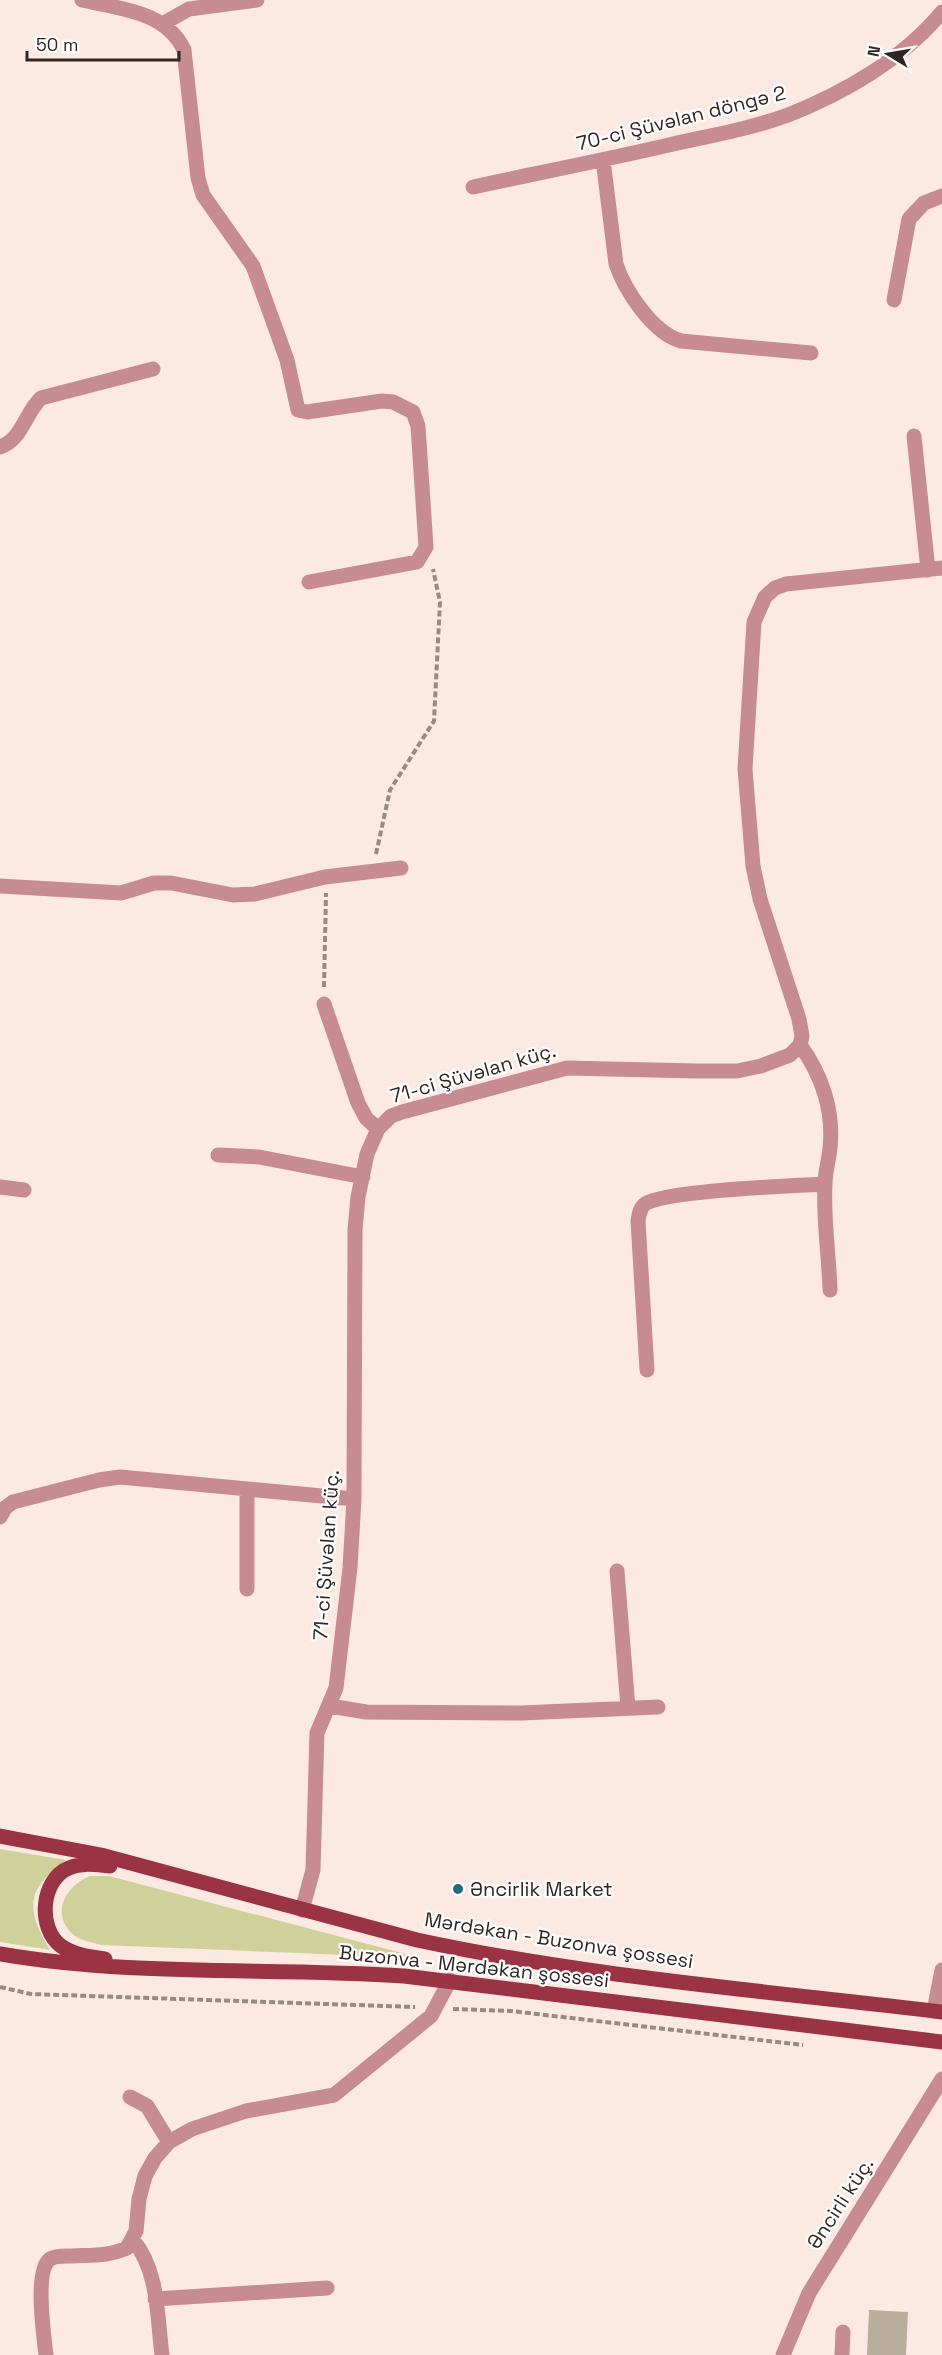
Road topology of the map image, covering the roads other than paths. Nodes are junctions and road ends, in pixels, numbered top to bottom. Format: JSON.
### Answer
{"nodes":[{"id":1,"x":82,"y":0,"type":"edge"},
{"id":2,"x":257,"y":0,"type":"edge"},
{"id":3,"x":101,"y":2,"type":"edge"},
{"id":4,"x":942,"y":12,"type":"edge"},
{"id":5,"x":164,"y":23,"type":"junction"},
{"id":6,"x":603,"y":160,"type":"junction"},
{"id":7,"x":473,"y":187,"type":"dead end"},
{"id":8,"x":942,"y":196,"type":"edge"},
{"id":9,"x":894,"y":300,"type":"dead end"},
{"id":10,"x":811,"y":353,"type":"dead end"},
{"id":11,"x":153,"y":369,"type":"dead end"},
{"id":12,"x":914,"y":435,"type":"dead end"},
{"id":13,"x":0,"y":447,"type":"edge"},
{"id":14,"x":935,"y":569,"type":"edge"},
{"id":15,"x":309,"y":582,"type":"dead end"},
{"id":16,"x":401,"y":868,"type":"dead end"},
{"id":17,"x":0,"y":886,"type":"edge"},
{"id":18,"x":324,"y":1004,"type":"road end"},
{"id":19,"x":800,"y":1045,"type":"junction"},
{"id":20,"x":378,"y":1129,"type":"junction"},
{"id":21,"x":218,"y":1155,"type":"dead end"},
{"id":22,"x":363,"y":1177,"type":"junction"},
{"id":23,"x":825,"y":1184,"type":"junction"},
{"id":24,"x":0,"y":1187,"type":"edge"},
{"id":25,"x":24,"y":1190,"type":"dead end"},
{"id":26,"x":830,"y":1290,"type":"dead end"},
{"id":27,"x":647,"y":1370,"type":"dead end"},
{"id":28,"x":247,"y":1489,"type":"junction"},
{"id":29,"x":354,"y":1499,"type":"junction"},
{"id":30,"x":0,"y":1517,"type":"edge"},
{"id":31,"x":617,"y":1571,"type":"dead end"},
{"id":32,"x":248,"y":1589,"type":"dead end"},
{"id":33,"x":330,"y":1706,"type":"junction"},
{"id":34,"x":657,"y":1707,"type":"dead end"},
{"id":35,"x":628,"y":1708,"type":"junction"},
{"id":36,"x":0,"y":1836,"type":"edge"},
{"id":37,"x":188,"y":1877,"type":"junction"},
{"id":38,"x":302,"y":1910,"type":"junction"},
{"id":39,"x":0,"y":1954,"type":"edge"},
{"id":40,"x":942,"y":1970,"type":"edge"},
{"id":41,"x":168,"y":1971,"type":"junction"},
{"id":42,"x":450,"y":1980,"type":"junction"},
{"id":43,"x":938,"y":2011,"type":"edge"},
{"id":44,"x":942,"y":2042,"type":"edge"},
{"id":45,"x":942,"y":2079,"type":"edge"},
{"id":46,"x":130,"y":2097,"type":"dead end"},
{"id":47,"x":169,"y":2142,"type":"junction"},
{"id":48,"x":133,"y":2240,"type":"junction"},
{"id":49,"x":327,"y":2288,"type":"dead end"},
{"id":50,"x":155,"y":2299,"type":"junction"},
{"id":51,"x":843,"y":2332,"type":"dead end"},
{"id":52,"x":46,"y":2355,"type":"edge"},
{"id":53,"x":162,"y":2355,"type":"edge"},
{"id":54,"x":783,"y":2355,"type":"edge"},
{"id":55,"x":842,"y":2355,"type":"edge"}],
"edges":[{"from":1,"to":3,"type":"street"},
{"from":2,"to":5,"type":"street"},
{"from":3,"to":5,"type":"street"},
{"from":4,"to":6,"type":"street","name":"70-ci Şüvəlan döngə 2"},
{"from":5,"to":15,"type":"street"},
{"from":6,"to":7,"type":"street","name":"70-ci Şüvəlan döngə 2"},
{"from":6,"to":10,"type":"street"},
{"from":8,"to":9,"type":"street"},
{"from":11,"to":13,"type":"street"},
{"from":12,"to":14,"type":"street"},
{"from":14,"to":19,"type":"street"},
{"from":16,"to":17,"type":"street"},
{"from":18,"to":20,"type":"street"},
{"from":19,"to":20,"type":"street","name":"71-ci Şüvəlan küç."},
{"from":19,"to":23,"type":"street"},
{"from":20,"to":22,"type":"street","name":"71-ci Şüvəlan küç."},
{"from":21,"to":22,"type":"street"},
{"from":22,"to":29,"type":"street","name":"71-ci Şüvəlan küç."},
{"from":23,"to":26,"type":"street"},
{"from":23,"to":27,"type":"street"},
{"from":24,"to":25,"type":"street"},
{"from":28,"to":29,"type":"street"},
{"from":28,"to":30,"type":"street"},
{"from":28,"to":32,"type":"street"},
{"from":29,"to":33,"type":"street","name":"71-ci Şüvəlan küç."},
{"from":31,"to":35,"type":"street"},
{"from":33,"to":35,"type":"street"},
{"from":33,"to":38,"type":"street","name":"71-ci Şüvəlan küç."},
{"from":34,"to":35,"type":"street"},
{"from":36,"to":37,"type":"main road","name":"Mərdəkan - Buzonva şossesi"},
{"from":37,"to":38,"type":"main road","name":"Mərdəkan - Buzonva şossesi"},
{"from":37,"to":41,"type":"main road"},
{"from":38,"to":43,"type":"main road","name":"Mərdəkan - Buzonva şossesi"},
{"from":39,"to":41,"type":"main road","name":"Buzonva - Mərdəkan şossesi"},
{"from":40,"to":43,"type":"street"},
{"from":41,"to":42,"type":"main road","name":"Buzonva - Mərdəkan şossesi"},
{"from":42,"to":44,"type":"main road","name":"Buzonva - Mərdəkan şossesi"},
{"from":42,"to":47,"type":"street"},
{"from":45,"to":54,"type":"street","name":"Əncirli küç."},
{"from":46,"to":47,"type":"street"},
{"from":47,"to":48,"type":"street"},
{"from":48,"to":50,"type":"street"},
{"from":48,"to":52,"type":"street"},
{"from":49,"to":50,"type":"street"},
{"from":50,"to":53,"type":"street"},
{"from":51,"to":55,"type":"street"}]}
